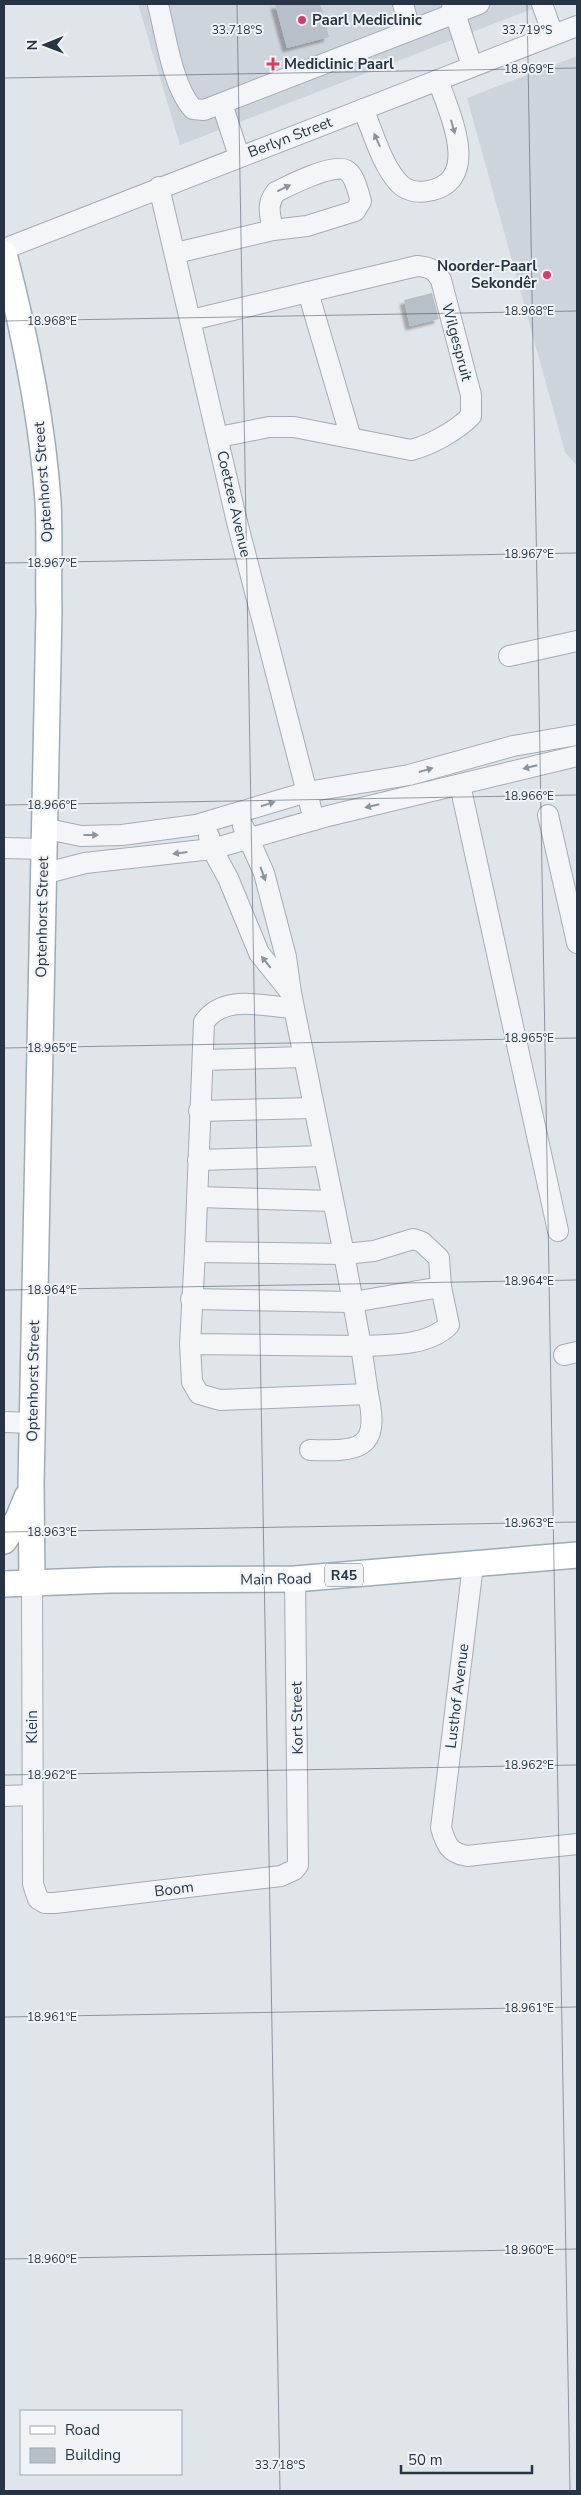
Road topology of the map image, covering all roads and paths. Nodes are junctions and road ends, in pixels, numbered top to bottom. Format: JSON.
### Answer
{"nodes":[{"id":1,"x":403,"y":4,"type":"edge"},
{"id":2,"x":479,"y":4,"type":"edge"},
{"id":3,"x":542,"y":4,"type":"edge"},
{"id":4,"x":158,"y":5,"type":"dead end"},
{"id":5,"x":453,"y":8,"type":"edge"},
{"id":6,"x":577,"y":26,"type":"edge"},
{"id":7,"x":410,"y":30,"type":"junction"},
{"id":8,"x":553,"y":35,"type":"junction"},
{"id":9,"x":472,"y":66,"type":"junction"},
{"id":10,"x":438,"y":80,"type":"junction"},
{"id":11,"x":222,"y":104,"type":"junction"},
{"id":12,"x":363,"y":109,"type":"junction"},
{"id":13,"x":239,"y":156,"type":"junction"},
{"id":14,"x":160,"y":187,"type":"junction"},
{"id":15,"x":273,"y":230,"type":"dead end"},
{"id":16,"x":4,"y":249,"type":"edge"},
{"id":17,"x":176,"y":252,"type":"junction"},
{"id":18,"x":4,"y":254,"type":"edge"},
{"id":19,"x":308,"y":292,"type":"junction"},
{"id":20,"x":191,"y":320,"type":"junction"},
{"id":21,"x":219,"y":437,"type":"junction"},
{"id":22,"x":352,"y":438,"type":"junction"},
{"id":23,"x":577,"y":640,"type":"edge"},
{"id":24,"x":509,"y":656,"type":"dead end"},
{"id":25,"x":577,"y":735,"type":"edge"},
{"id":26,"x":577,"y":756,"type":"edge"},
{"id":27,"x":460,"y":784,"type":"junction"},
{"id":28,"x":307,"y":792,"type":"junction"},
{"id":29,"x":238,"y":812,"type":"junction"},
{"id":30,"x":548,"y":814,"type":"dead end"},
{"id":31,"x":314,"y":820,"type":"junction"},
{"id":32,"x":205,"y":822,"type":"junction"},
{"id":33,"x":44,"y":838,"type":"junction"},
{"id":34,"x":247,"y":839,"type":"junction"},
{"id":35,"x":4,"y":848,"type":"edge"},
{"id":36,"x":212,"y":849,"type":"junction"},
{"id":37,"x":43,"y":874,"type":"junction"},
{"id":38,"x":575,"y":919,"type":"edge"},
{"id":39,"x":577,"y":943,"type":"edge"},
{"id":40,"x":292,"y":1000,"type":"junction"},
{"id":41,"x":303,"y":1057,"type":"junction"},
{"id":42,"x":202,"y":1060,"type":"junction"},
{"id":43,"x":313,"y":1108,"type":"junction"},
{"id":44,"x":199,"y":1111,"type":"junction"},
{"id":45,"x":323,"y":1156,"type":"junction"},
{"id":46,"x":198,"y":1160,"type":"junction"},
{"id":47,"x":197,"y":1198,"type":"junction"},
{"id":48,"x":333,"y":1201,"type":"junction"},
{"id":49,"x":558,"y":1231,"type":"dead end"},
{"id":50,"x":195,"y":1252,"type":"junction"},
{"id":51,"x":344,"y":1254,"type":"junction"},
{"id":52,"x":441,"y":1287,"type":"junction"},
{"id":53,"x":191,"y":1299,"type":"junction"},
{"id":54,"x":353,"y":1302,"type":"junction"},
{"id":55,"x":190,"y":1344,"type":"junction"},
{"id":56,"x":361,"y":1346,"type":"junction"},
{"id":57,"x":368,"y":1394,"type":"junction"},
{"id":58,"x":4,"y":1422,"type":"edge"},
{"id":59,"x":32,"y":1423,"type":"junction"},
{"id":60,"x":310,"y":1450,"type":"dead end"},
{"id":61,"x":31,"y":1484,"type":"junction"},
{"id":62,"x":4,"y":1540,"type":"edge"},
{"id":63,"x":577,"y":1555,"type":"edge"},
{"id":64,"x":473,"y":1565,"type":"junction"},
{"id":65,"x":295,"y":1579,"type":"junction"},
{"id":66,"x":4,"y":1584,"type":"edge"},
{"id":67,"x":32,"y":1584,"type":"junction"},
{"id":68,"x":32,"y":1795,"type":"junction"},
{"id":69,"x":4,"y":1796,"type":"edge"},
{"id":70,"x":577,"y":1844,"type":"edge"},
{"id":71,"x":300,"y":1856,"type":"joint"},
{"id":72,"x":38,"y":1899,"type":"joint"}],
"edges":[{"from":1,"to":7,"type":"street"},
{"from":2,"to":5,"type":"street"},
{"from":3,"to":8,"type":"street"},
{"from":4,"to":11,"type":"street"},
{"from":5,"to":7,"type":"street"},
{"from":5,"to":9,"type":"street"},
{"from":6,"to":8,"type":"street","name":"Berlyn Street"},
{"from":7,"to":11,"type":"street"},
{"from":8,"to":9,"type":"street","name":"Berlyn Street"},
{"from":9,"to":10,"type":"street","name":"Berlyn Street"},
{"from":10,"to":12,"type":"street","name":"Berlyn Street"},
{"from":10,"to":12,"type":"street","one_way":true},
{"from":11,"to":13,"type":"street"},
{"from":12,"to":13,"type":"street","name":"Berlyn Street"},
{"from":13,"to":14,"type":"street","name":"Berlyn Street"},
{"from":14,"to":16,"type":"street","name":"Berlyn Street"},
{"from":14,"to":17,"type":"street","name":"Coetzee Avenue"},
{"from":15,"to":17,"type":"street"},
{"from":17,"to":20,"type":"street","name":"Coetzee Avenue"},
{"from":18,"to":33,"type":"main road","name":"Optenhorst Street"},
{"from":19,"to":20,"type":"street","name":"Wilgespruit"},
{"from":19,"to":22,"type":"street"},
{"from":19,"to":22,"type":"street","name":"Wilgespruit"},
{"from":20,"to":21,"type":"street","name":"Coetzee Avenue"},
{"from":21,"to":22,"type":"street","name":"Wilgespruit"},
{"from":21,"to":28,"type":"street","name":"Coetzee Avenue"},
{"from":23,"to":24,"type":"street"},
{"from":28,"to":25,"type":"street","one_way":true},
{"from":26,"to":27,"type":"street","one_way":true},
{"from":27,"to":31,"type":"street","one_way":true},
{"from":27,"to":49,"type":"street"},
{"from":29,"to":28,"type":"street","one_way":true},
{"from":28,"to":31,"type":"street","name":"Coetzee Avenue"},
{"from":29,"to":32,"type":"street"},
{"from":29,"to":34,"type":"street"},
{"from":30,"to":38,"type":"street"},
{"from":31,"to":34,"type":"street"},
{"from":33,"to":32,"type":"street","one_way":true},
{"from":32,"to":36,"type":"street"},
{"from":33,"to":35,"type":"street"},
{"from":33,"to":37,"type":"main road","name":"Optenhorst Street"},
{"from":34,"to":36,"type":"street"},
{"from":34,"to":40,"type":"street","one_way":true},
{"from":36,"to":37,"type":"street","one_way":true},
{"from":40,"to":36,"type":"street","one_way":true},
{"from":37,"to":59,"type":"main road","name":"Optenhorst Street"},
{"from":38,"to":39,"type":"street"},
{"from":40,"to":41,"type":"street"},
{"from":40,"to":42,"type":"street"},
{"from":41,"to":42,"type":"street"},
{"from":41,"to":43,"type":"street"},
{"from":42,"to":44,"type":"street"},
{"from":43,"to":44,"type":"street"},
{"from":43,"to":45,"type":"street"},
{"from":44,"to":46,"type":"street"},
{"from":45,"to":46,"type":"street"},
{"from":45,"to":48,"type":"street"},
{"from":46,"to":47,"type":"street"},
{"from":47,"to":48,"type":"street"},
{"from":47,"to":50,"type":"street"},
{"from":48,"to":51,"type":"street"},
{"from":50,"to":51,"type":"street"},
{"from":50,"to":53,"type":"street"},
{"from":51,"to":52,"type":"street"},
{"from":51,"to":54,"type":"street"},
{"from":52,"to":54,"type":"street"},
{"from":52,"to":56,"type":"street"},
{"from":53,"to":54,"type":"street"},
{"from":53,"to":55,"type":"street"},
{"from":54,"to":56,"type":"street"},
{"from":55,"to":56,"type":"street"},
{"from":55,"to":57,"type":"street"},
{"from":56,"to":57,"type":"street"},
{"from":57,"to":60,"type":"street"},
{"from":58,"to":59,"type":"street"},
{"from":59,"to":61,"type":"main road","name":"Optenhorst Street"},
{"from":61,"to":62,"type":"main road"},
{"from":61,"to":67,"type":"main road","name":"Optenhorst Street"},
{"from":63,"to":64,"type":"main road","name":"Main Road","number":"R45"},
{"from":64,"to":65,"type":"main road","name":"Main Road","number":"R45"},
{"from":64,"to":70,"type":"street","name":"Lusthof Avenue"},
{"from":65,"to":67,"type":"main road","name":"Main Road","number":"R45"},
{"from":65,"to":71,"type":"street","name":"Kort Street"},
{"from":66,"to":67,"type":"main road","name":"Main Road","number":"R45"},
{"from":67,"to":68,"type":"street","name":"Klein"},
{"from":68,"to":69,"type":"street"},
{"from":68,"to":72,"type":"street","name":"Klein"},
{"from":71,"to":72,"type":"street","name":"Boom"}]}
